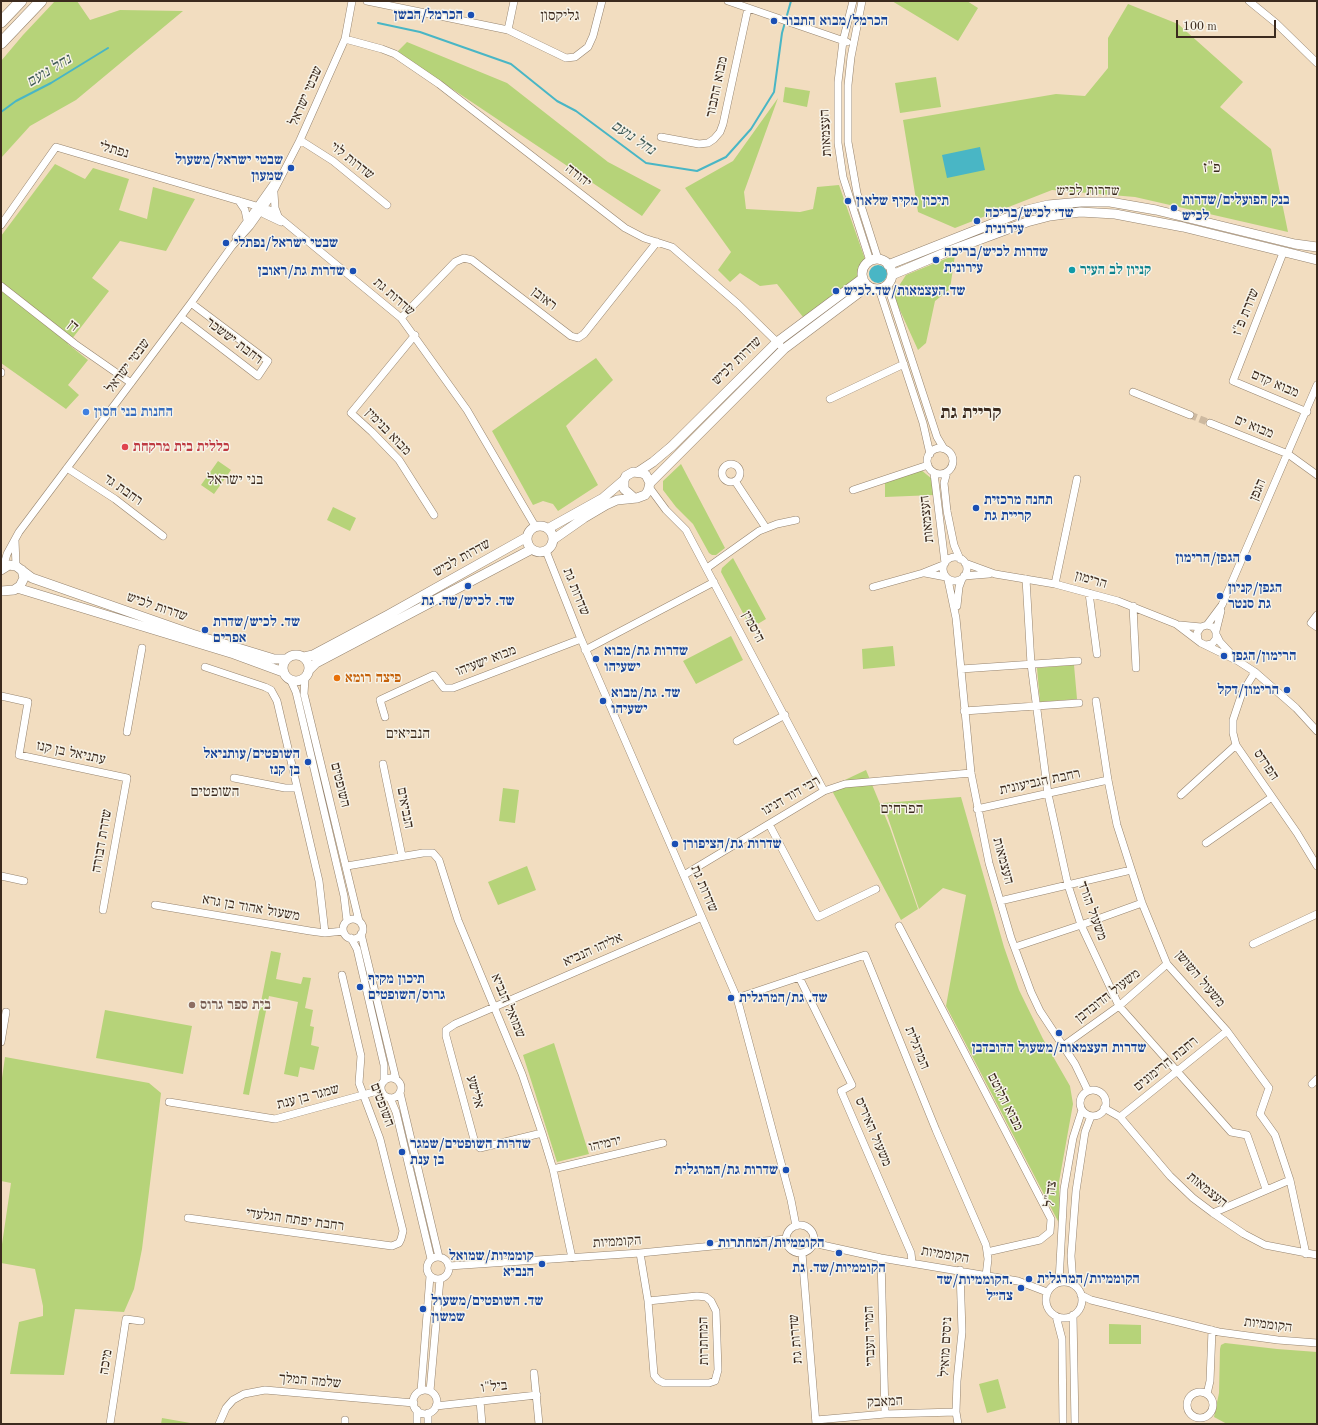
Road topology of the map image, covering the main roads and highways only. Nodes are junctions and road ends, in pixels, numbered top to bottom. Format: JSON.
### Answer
{"nodes":[{"id":1,"x":21,"y":1,"type":"edge"},
{"id":2,"x":41,"y":1,"type":"edge"},
{"id":3,"x":1,"y":22,"type":"edge"},
{"id":4,"x":1,"y":43,"type":"edge"},
{"id":5,"x":1317,"y":247,"type":"edge"},
{"id":6,"x":1317,"y":260,"type":"edge"},
{"id":7,"x":888,"y":265,"type":"junction"},
{"id":8,"x":892,"y":275,"type":"junction"},
{"id":9,"x":865,"y":282,"type":"junction"},
{"id":10,"x":638,"y":472,"type":"junction"},
{"id":11,"x":624,"y":480,"type":"junction"},
{"id":12,"x":650,"y":485,"type":"junction"},
{"id":13,"x":637,"y":497,"type":"junction"},
{"id":14,"x":549,"y":528,"type":"junction"},
{"id":15,"x":527,"y":537,"type":"junction"},
{"id":16,"x":554,"y":540,"type":"junction"},
{"id":17,"x":532,"y":549,"type":"junction"},
{"id":18,"x":19,"y":568,"type":"junction"},
{"id":19,"x":2,"y":569,"type":"edge"},
{"id":20,"x":1,"y":584,"type":"edge"},
{"id":21,"x":9,"y":590,"type":"edge"},
{"id":22,"x":304,"y":657,"type":"junction"},
{"id":23,"x":286,"y":660,"type":"junction"},
{"id":24,"x":309,"y":670,"type":"junction"},
{"id":25,"x":283,"y":672,"type":"junction"}],
"edges":[{"from":1,"to":3,"type":"highway"},
{"from":2,"to":4,"type":"highway"},
{"from":5,"to":7,"type":"main road","name":"שדרות לכיש"},
{"from":6,"to":8,"type":"main road","name":"שדרות לכיש"},
{"from":7,"to":8,"type":"main road"},
{"from":7,"to":9,"type":"main road"},
{"from":8,"to":9,"type":"main road"},
{"from":9,"to":10,"type":"main road","name":"שדרות לכיש"},
{"from":9,"to":12,"type":"main road","name":"שדרות לכיש"},
{"from":10,"to":11,"type":"main road"},
{"from":10,"to":12,"type":"main road"},
{"from":11,"to":13,"type":"main road"},
{"from":11,"to":14,"type":"main road"},
{"from":12,"to":13,"type":"main road"},
{"from":13,"to":16,"type":"main road"},
{"from":14,"to":15,"type":"main road"},
{"from":14,"to":16,"type":"main road"},
{"from":15,"to":17,"type":"main road"},
{"from":15,"to":22,"type":"main road","name":"שדרות לכיש"},
{"from":16,"to":17,"type":"main road"},
{"from":17,"to":24,"type":"main road","name":"שדרות לכיש"},
{"from":18,"to":19,"type":"main road"},
{"from":18,"to":21,"type":"main road"},
{"from":18,"to":23,"type":"main road","name":"שדרות לכיש"},
{"from":20,"to":21,"type":"main road","name":"שדרות לכיש"},
{"from":21,"to":25,"type":"main road","name":"שדרות לכיש"},
{"from":22,"to":23,"type":"main road"},
{"from":22,"to":24,"type":"main road"},
{"from":23,"to":25,"type":"main road"},
{"from":24,"to":25,"type":"main road"}]}
